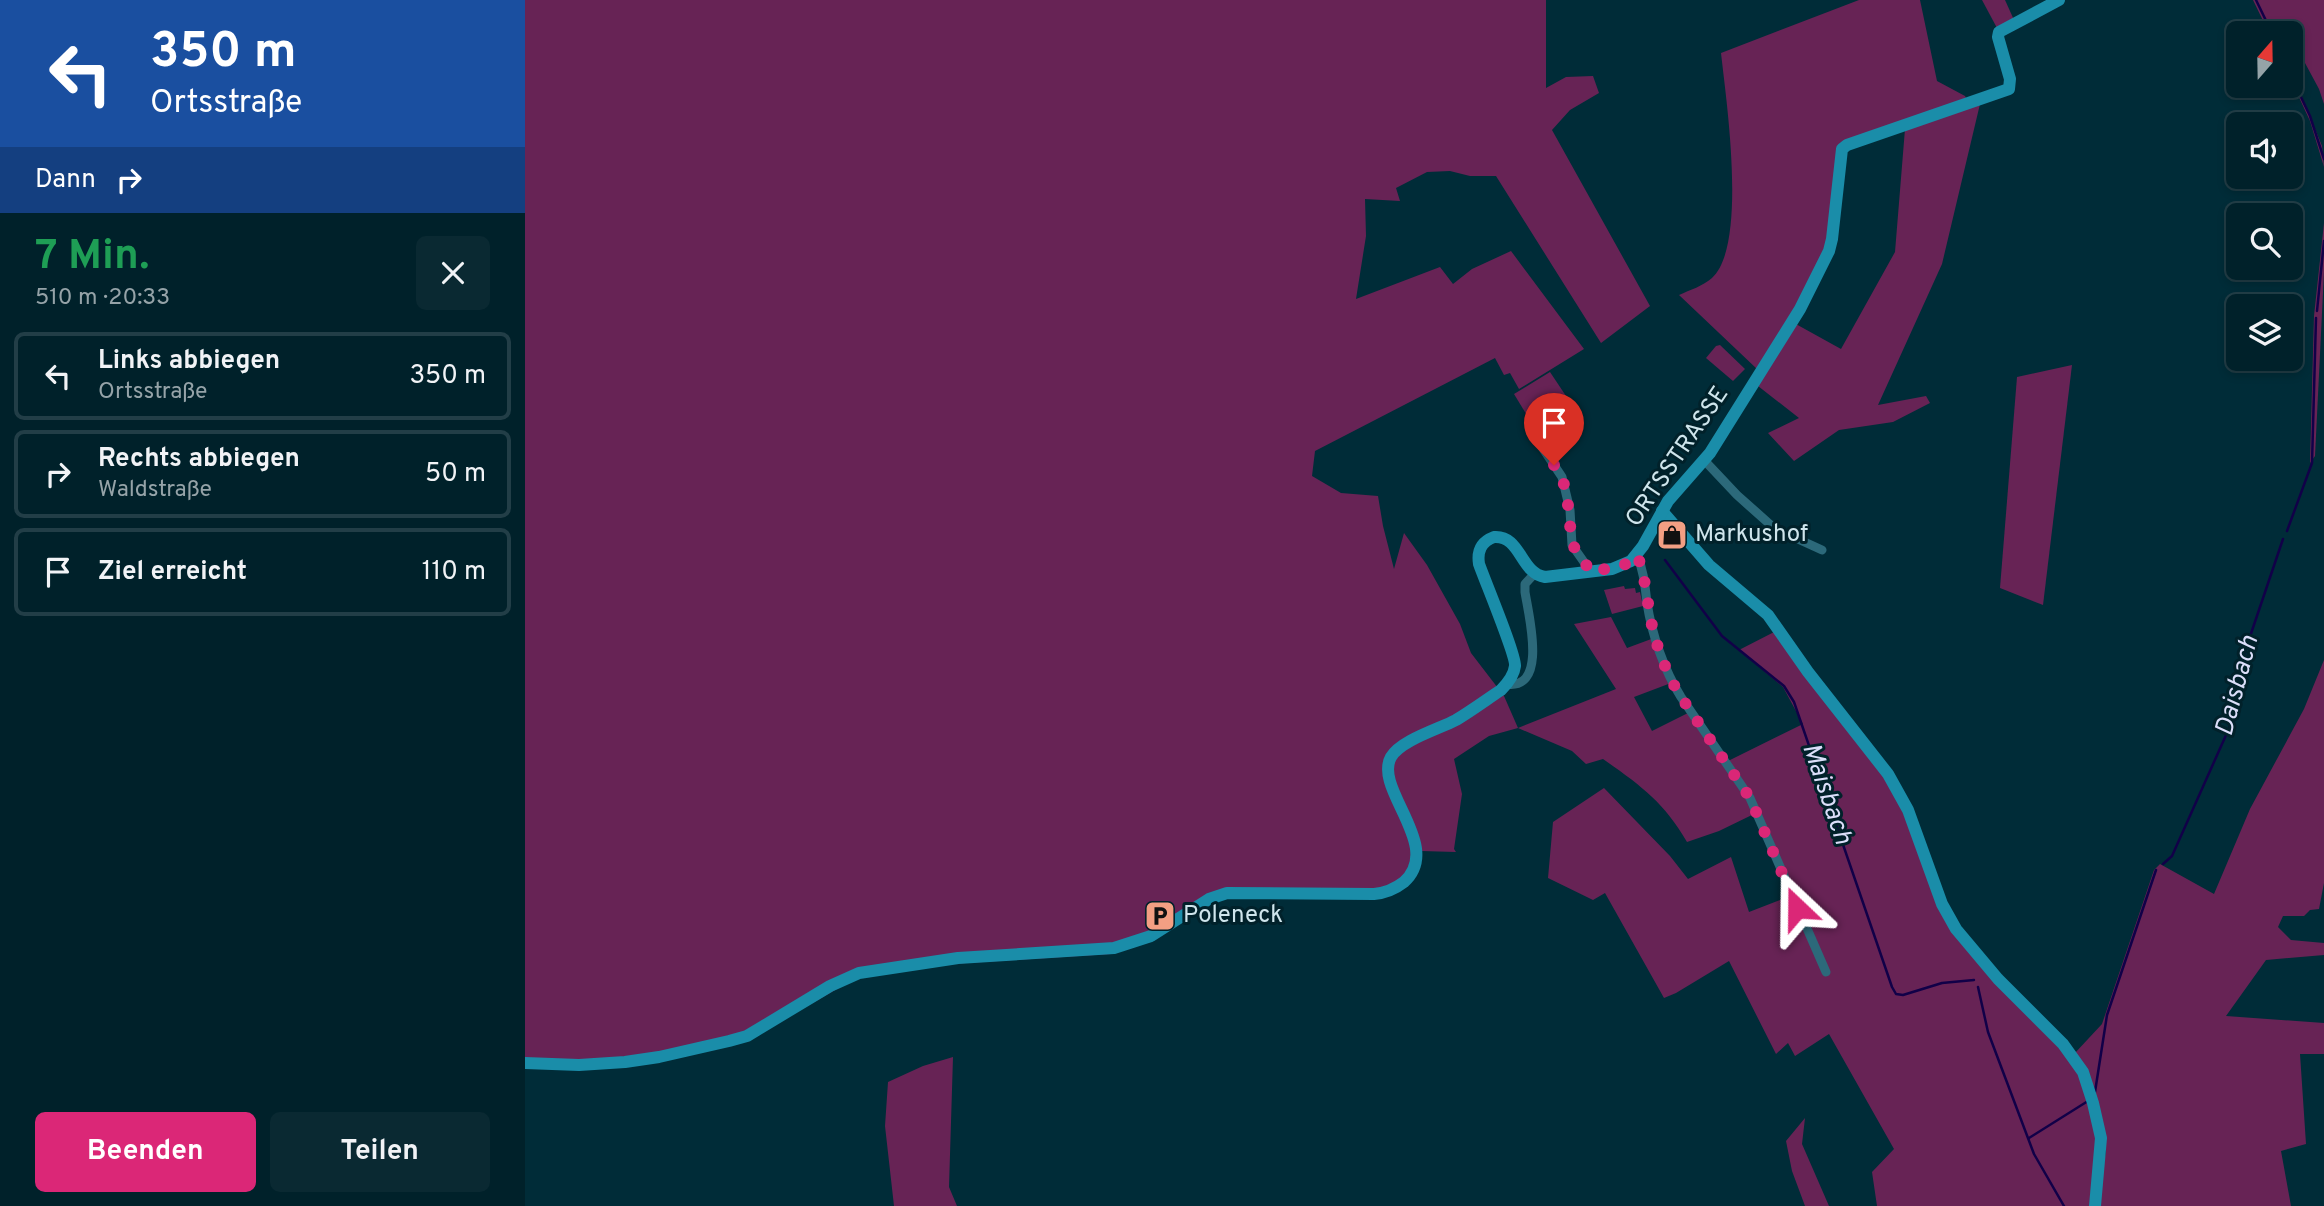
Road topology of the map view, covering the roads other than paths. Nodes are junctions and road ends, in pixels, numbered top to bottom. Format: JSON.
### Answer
{"nodes":[{"id":1,"x":2059,"y":0,"type":"edge"},
{"id":2,"x":1538,"y":441,"type":"dead end"},
{"id":3,"x":1705,"y":460,"type":"junction"},
{"id":4,"x":1662,"y":511,"type":"junction"},
{"id":5,"x":1822,"y":550,"type":"dead end"},
{"id":6,"x":1637,"y":555,"type":"junction"},
{"id":7,"x":1591,"y":572,"type":"junction"},
{"id":8,"x":1535,"y":573,"type":"junction"},
{"id":9,"x":1503,"y":687,"type":"junction"},
{"id":10,"x":1826,"y":972,"type":"dead end"},
{"id":11,"x":525,"y":1063,"type":"edge"},
{"id":12,"x":2095,"y":1206,"type":"edge"}],
"edges":[{"from":1,"to":3,"type":"street","name":"ORTSSTRASSE"},
{"from":2,"to":7,"type":"street"},
{"from":3,"to":4,"type":"street","name":"ORTSSTRASSE"},
{"from":3,"to":5,"type":"street"},
{"from":4,"to":6,"type":"street","name":"ORTSSTRASSE"},
{"from":4,"to":12,"type":"street"},
{"from":6,"to":7,"type":"street","name":"ORTSSTRASSE"},
{"from":6,"to":10,"type":"street"},
{"from":7,"to":8,"type":"street","name":"ORTSSTRASSE"},
{"from":8,"to":9,"type":"street"},
{"from":8,"to":9,"type":"street"},
{"from":9,"to":11,"type":"street"}]}
